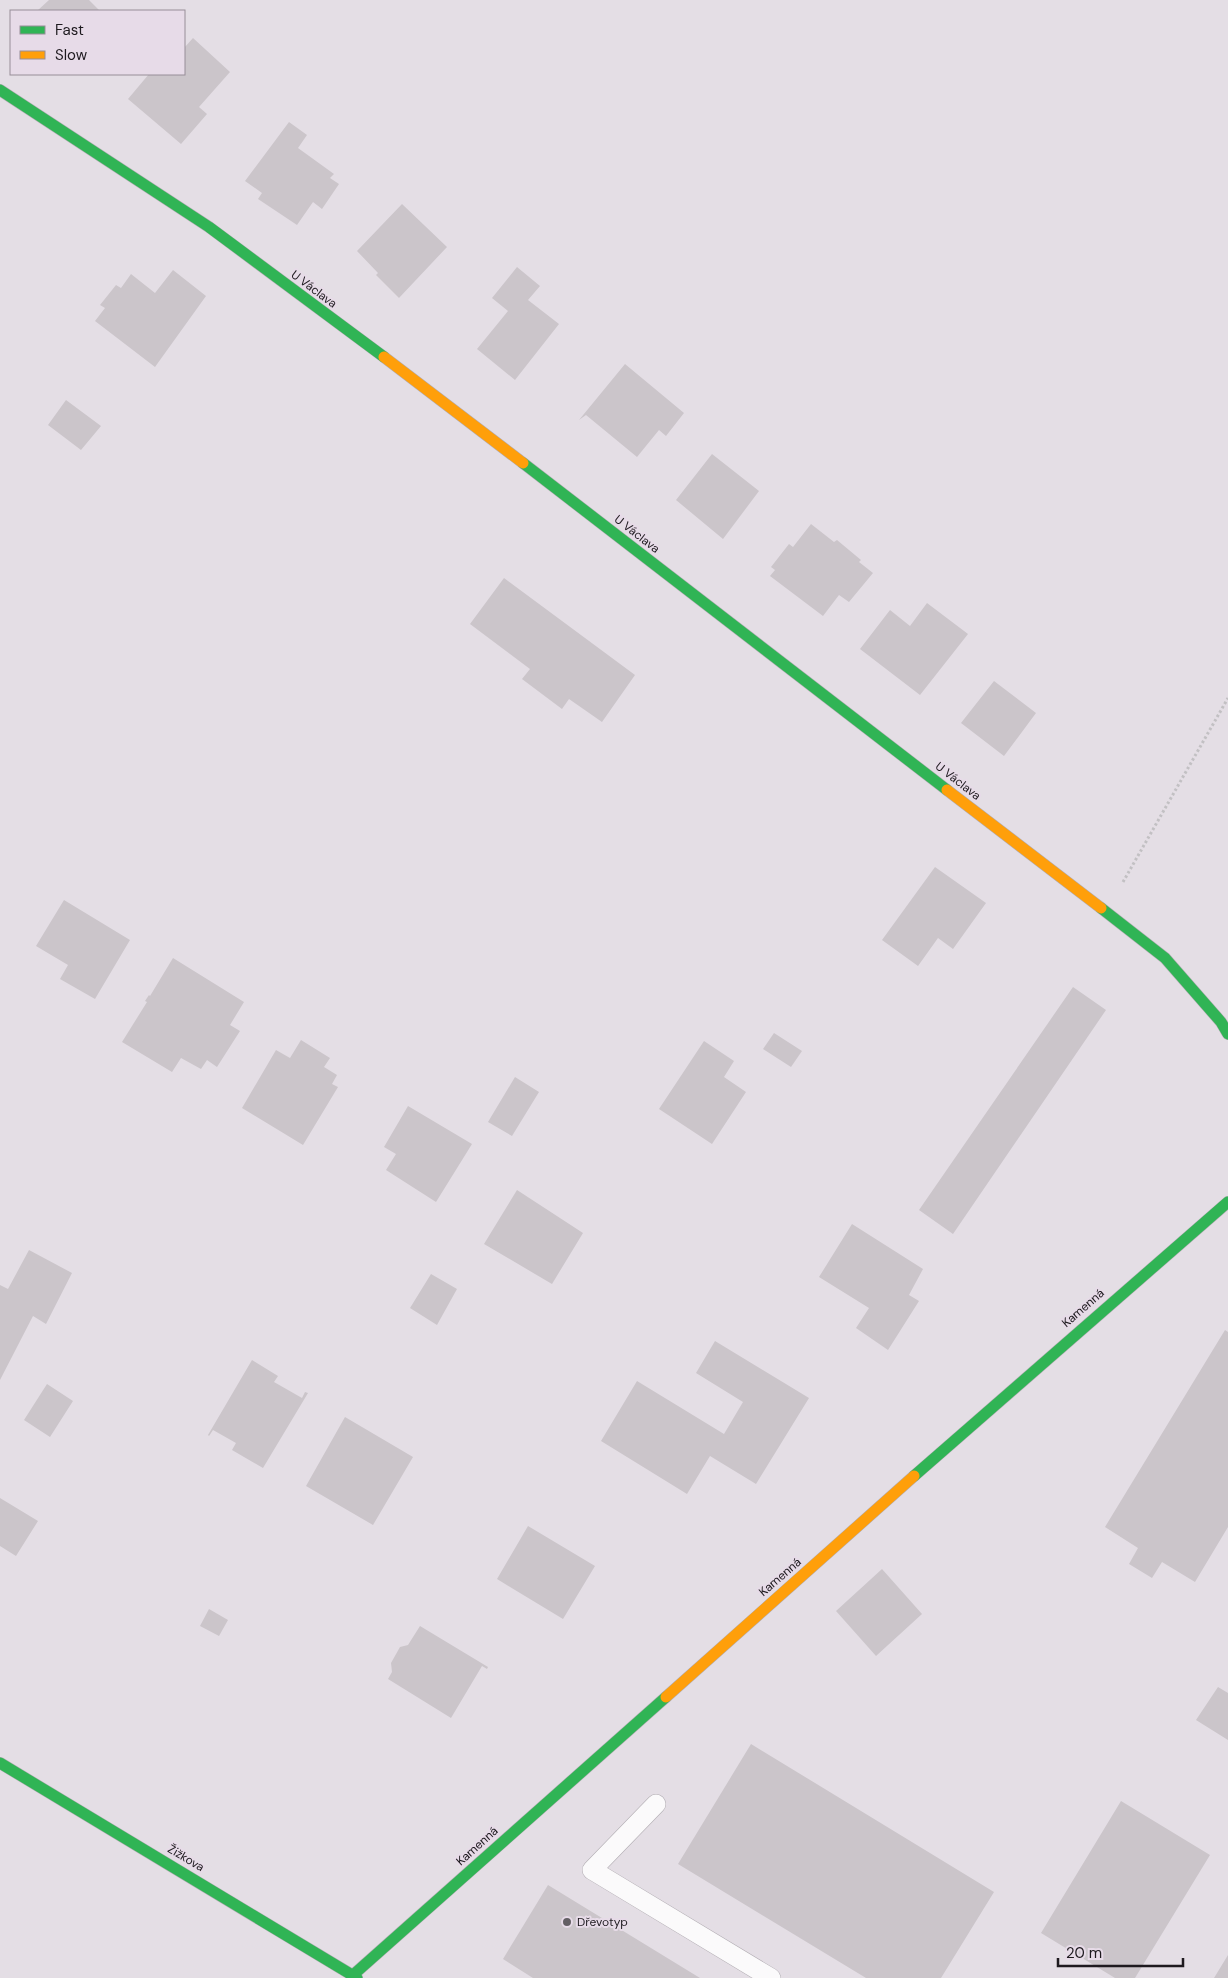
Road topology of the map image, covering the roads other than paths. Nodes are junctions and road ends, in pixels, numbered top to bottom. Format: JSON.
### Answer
{"nodes":[{"id":1,"x":0,"y":90,"type":"edge"},
{"id":2,"x":1228,"y":1034,"type":"edge"},
{"id":3,"x":1228,"y":1202,"type":"edge"},
{"id":4,"x":0,"y":1763,"type":"edge"},
{"id":5,"x":656,"y":1804,"type":"dead end"},
{"id":6,"x":355,"y":1977,"type":"edge"},
{"id":7,"x":770,"y":1978,"type":"edge"}],
"edges":[{"from":1,"to":2,"type":"street","name":"U Václava"},
{"from":3,"to":6,"type":"street","name":"Kamenná"},
{"from":4,"to":6,"type":"street","name":"Žižkova"},
{"from":5,"to":7,"type":"lane"}]}
